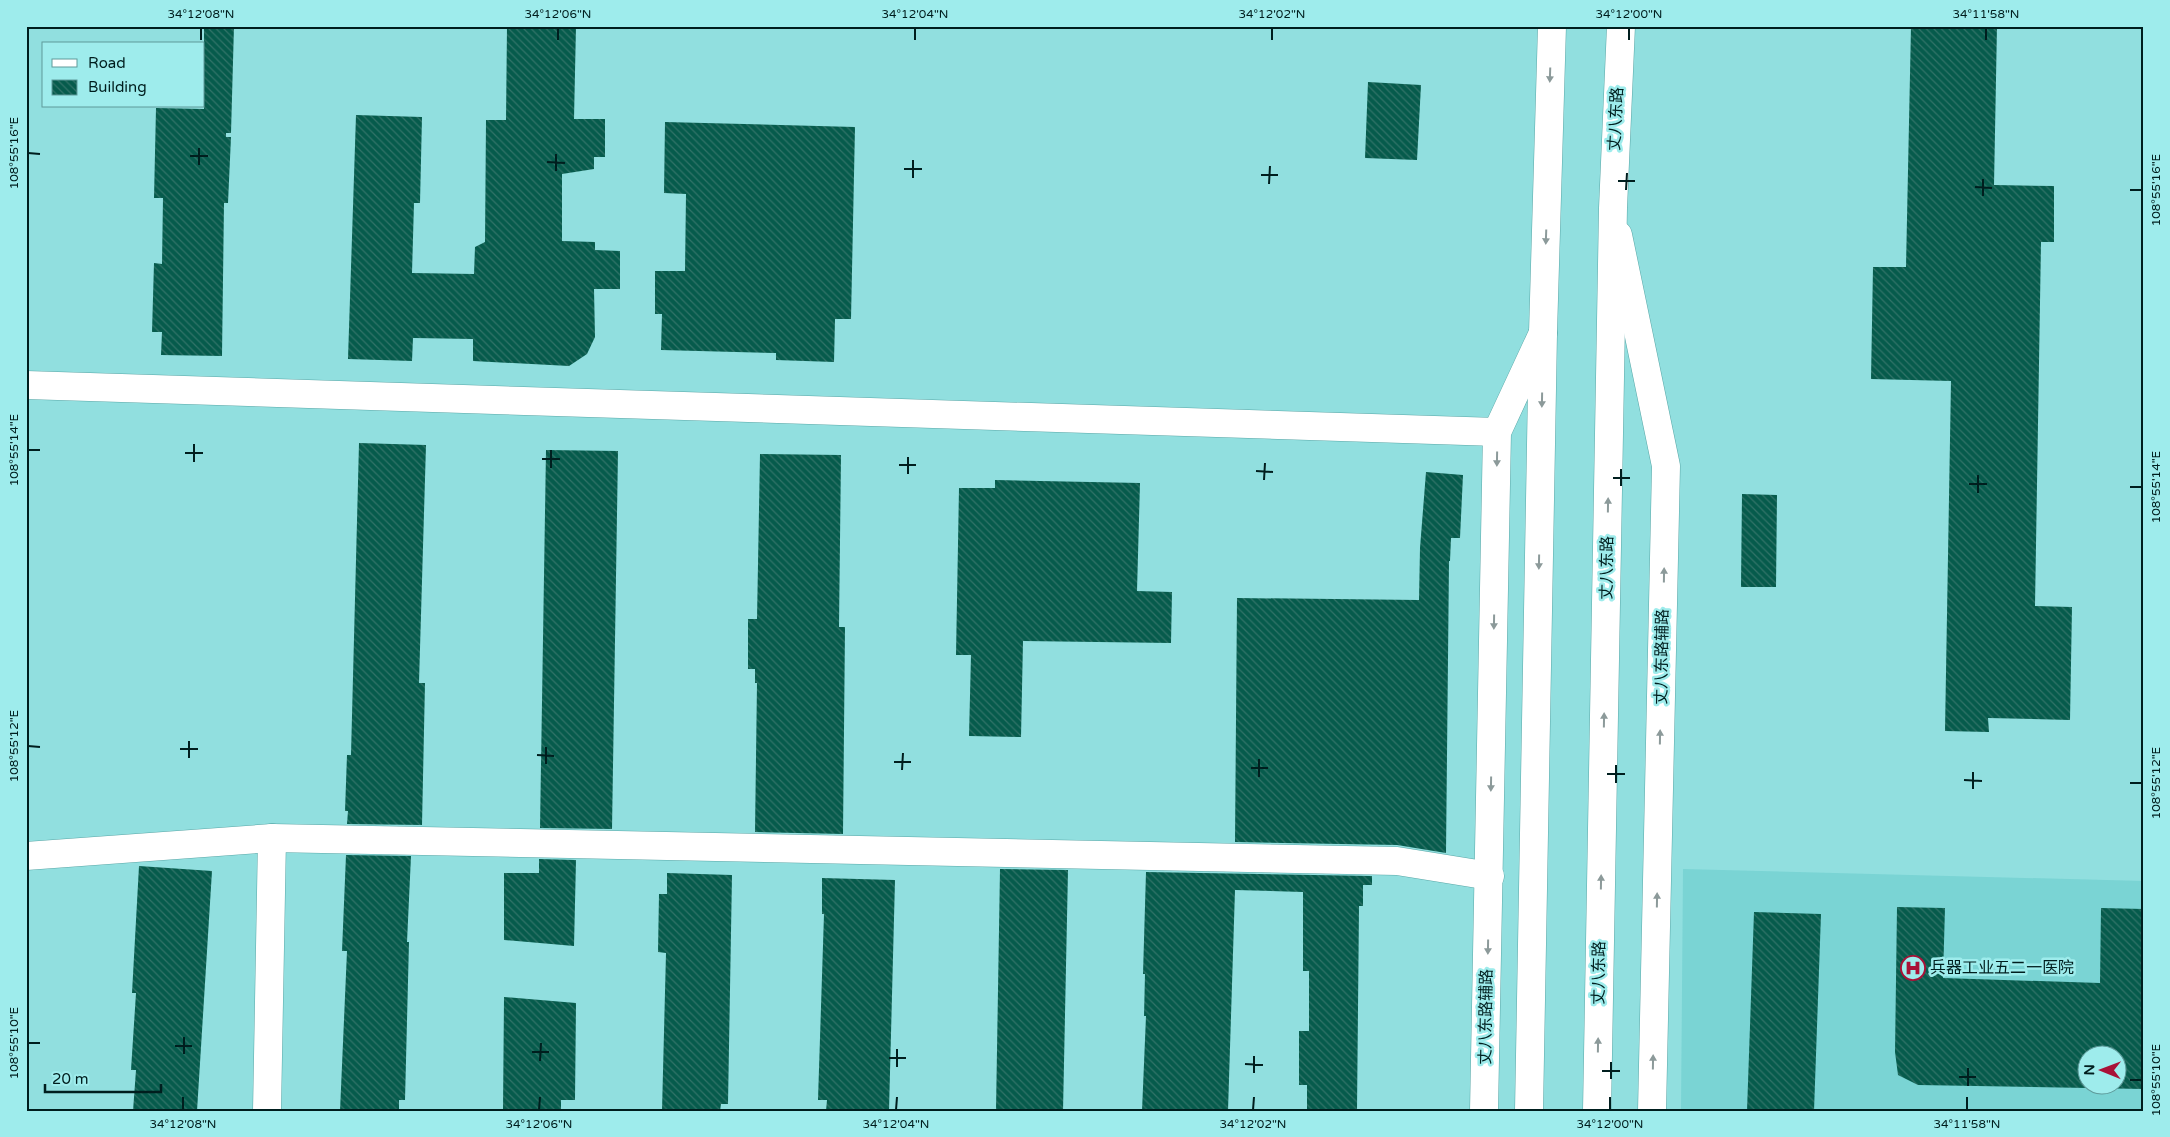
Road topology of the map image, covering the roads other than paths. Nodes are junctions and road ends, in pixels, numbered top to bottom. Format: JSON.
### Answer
{"nodes":[{"id":1,"x":1552,"y":26,"type":"edge"},
{"id":2,"x":1620,"y":26,"type":"edge"},
{"id":3,"x":1612,"y":208,"type":"junction"},
{"id":4,"x":1543,"y":333,"type":"junction"},
{"id":5,"x":26,"y":385,"type":"edge"},
{"id":6,"x":1498,"y":432,"type":"junction"},
{"id":7,"x":272,"y":838,"type":"junction"},
{"id":8,"x":26,"y":856,"type":"edge"},
{"id":9,"x":1490,"y":876,"type":"junction"},
{"id":10,"x":268,"y":1111,"type":"edge"},
{"id":11,"x":1484,"y":1111,"type":"edge"},
{"id":12,"x":1529,"y":1111,"type":"edge"},
{"id":13,"x":1597,"y":1111,"type":"edge"},
{"id":14,"x":1652,"y":1111,"type":"edge"}],
"edges":[{"from":1,"to":4,"type":"street","one_way":true},
{"from":2,"to":3,"type":"street","name":"丈八东路"},
{"from":13,"to":3,"type":"street","name":"丈八东路","one_way":true},
{"from":14,"to":3,"type":"street","name":"丈八东路辅路","one_way":true},
{"from":4,"to":6,"type":"street","name":"丈八东路辅路"},
{"from":4,"to":12,"type":"street","one_way":true},
{"from":5,"to":6,"type":"street"},
{"from":6,"to":9,"type":"street","name":"丈八东路辅路","one_way":true},
{"from":7,"to":8,"type":"street"},
{"from":7,"to":9,"type":"street"},
{"from":7,"to":10,"type":"street"},
{"from":9,"to":11,"type":"street","name":"丈八东路辅路","one_way":true}]}
